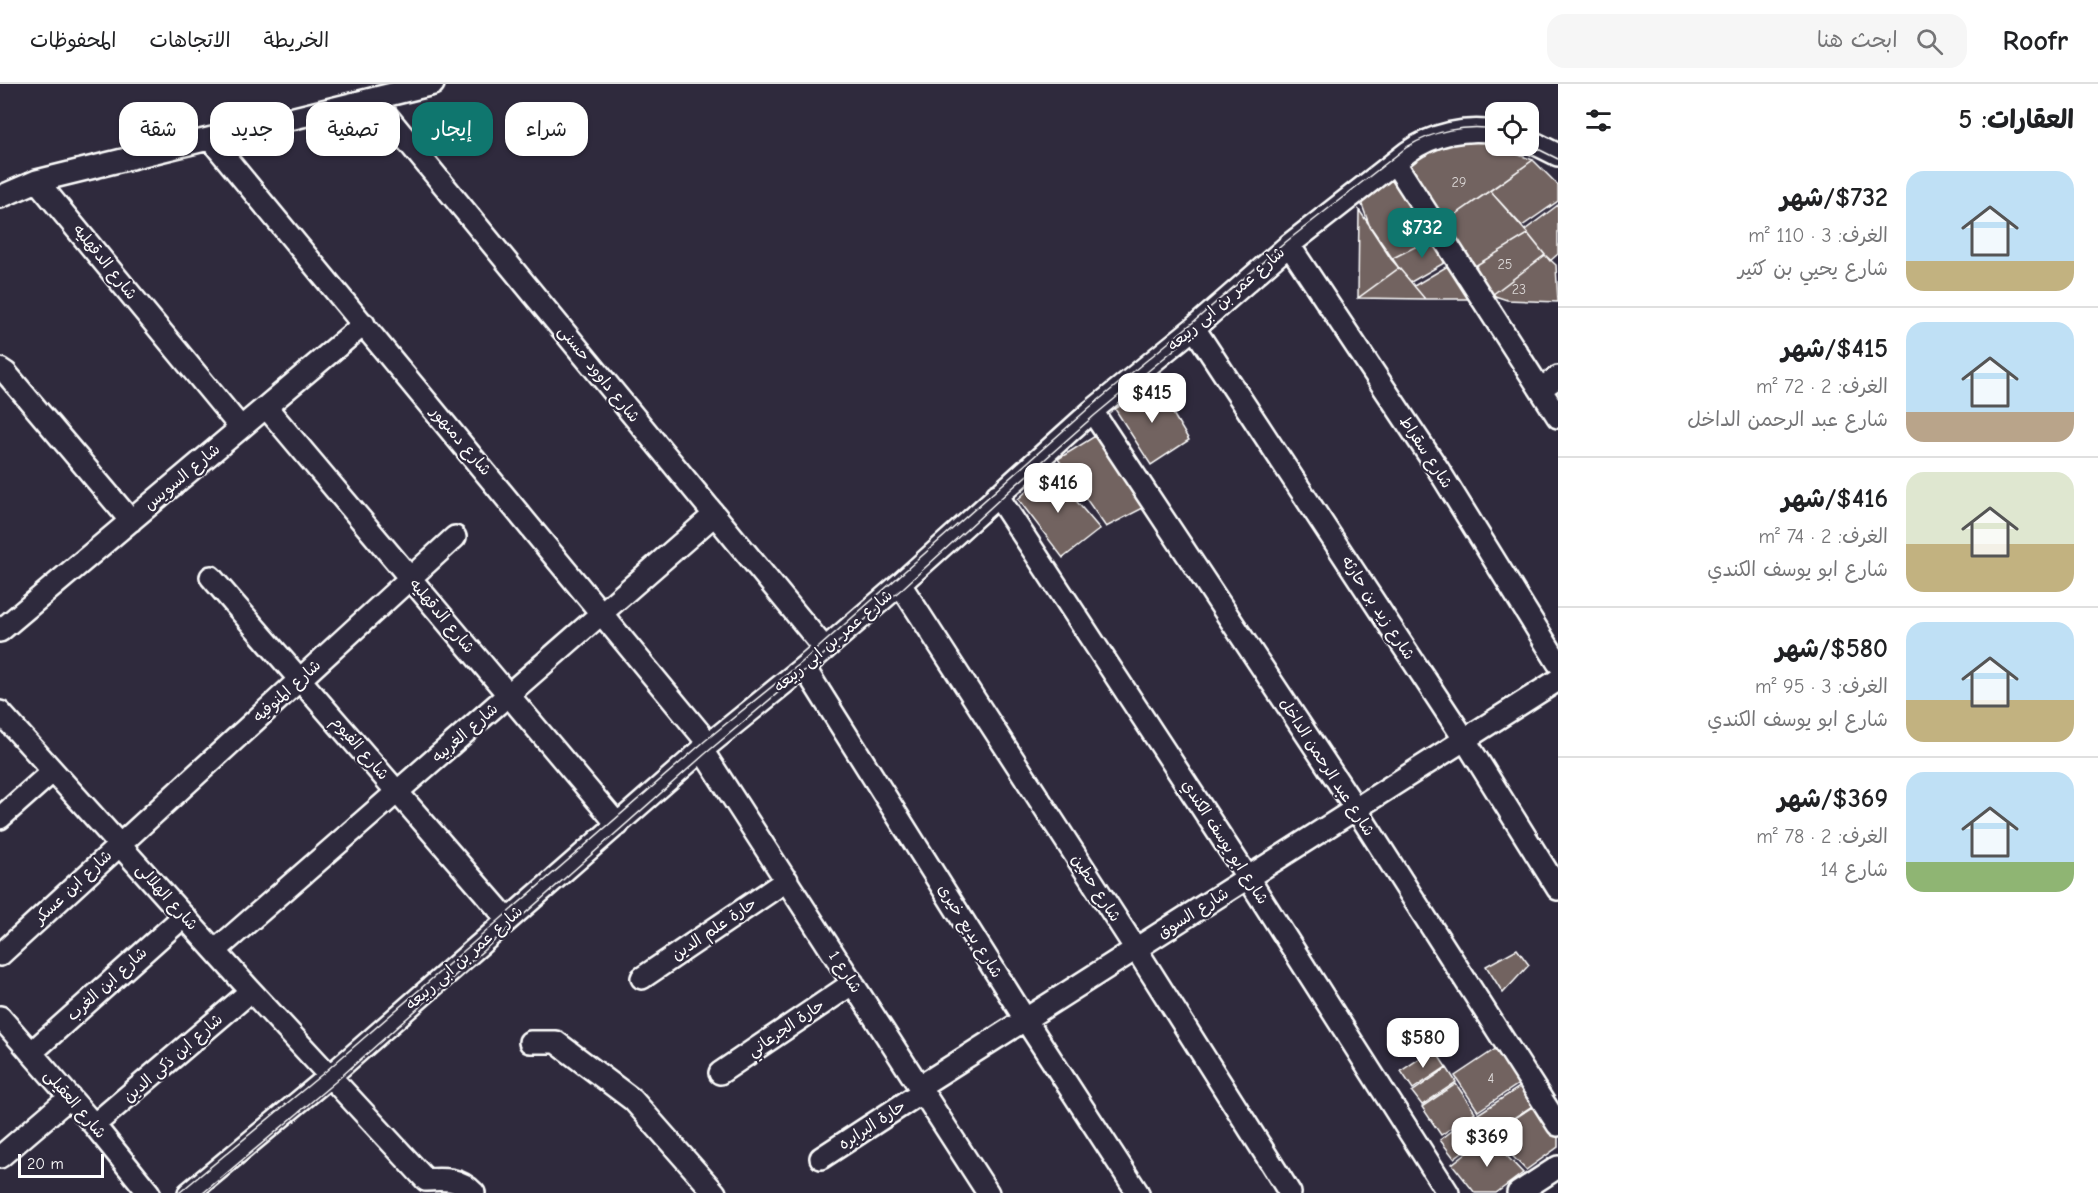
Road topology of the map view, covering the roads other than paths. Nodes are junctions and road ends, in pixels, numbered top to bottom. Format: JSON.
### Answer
{"nodes":[{"id":1,"x":432,"y":84,"type":"edge"},
{"id":2,"x":373,"y":99,"type":"junction"},
{"id":3,"x":294,"y":119,"type":"edge"},
{"id":4,"x":1485,"y":132,"type":"edge"},
{"id":5,"x":210,"y":140,"type":"edge"},
{"id":6,"x":1539,"y":146,"type":"edge"},
{"id":7,"x":1558,"y":155,"type":"edge"},
{"id":8,"x":224,"y":156,"type":"edge"},
{"id":9,"x":1395,"y":163,"type":"junction"},
{"id":10,"x":37,"y":181,"type":"junction"},
{"id":11,"x":0,"y":196,"type":"edge"},
{"id":12,"x":1289,"y":245,"type":"junction"},
{"id":13,"x":364,"y":324,"type":"junction"},
{"id":14,"x":1194,"y":328,"type":"junction"},
{"id":15,"x":0,"y":369,"type":"edge"},
{"id":16,"x":1558,"y":377,"type":"edge"},
{"id":17,"x":1540,"y":389,"type":"junction"},
{"id":18,"x":266,"y":407,"type":"junction"},
{"id":19,"x":1092,"y":411,"type":"junction"},
{"id":20,"x":1558,"y":417,"type":"edge"},
{"id":21,"x":240,"y":427,"type":"junction"},
{"id":22,"x":998,"y":495,"type":"junction"},
{"id":23,"x":714,"y":515,"type":"junction"},
{"id":24,"x":131,"y":520,"type":"junction"},
{"id":25,"x":455,"y":537,"type":"dead end"},
{"id":26,"x":211,"y":577,"type":"dead end"},
{"id":27,"x":410,"y":578,"type":"junction"},
{"id":28,"x":900,"y":584,"type":"junction"},
{"id":29,"x":602,"y":612,"type":"junction"},
{"id":30,"x":0,"y":631,"type":"edge"},
{"id":31,"x":825,"y":649,"type":"junction"},
{"id":32,"x":1558,"y":663,"type":"edge"},
{"id":33,"x":804,"y":667,"type":"junction"},
{"id":34,"x":300,"y":679,"type":"junction"},
{"id":35,"x":1558,"y":680,"type":"edge"},
{"id":36,"x":508,"y":695,"type":"junction"},
{"id":37,"x":0,"y":712,"type":"edge"},
{"id":38,"x":1465,"y":740,"type":"junction"},
{"id":39,"x":706,"y":747,"type":"junction"},
{"id":40,"x":54,"y":771,"type":"junction"},
{"id":41,"x":397,"y":792,"type":"junction"},
{"id":42,"x":1356,"y":809,"type":"junction"},
{"id":43,"x":0,"y":818,"type":"edge"},
{"id":44,"x":618,"y":825,"type":"junction"},
{"id":45,"x":119,"y":844,"type":"junction"},
{"id":46,"x":1248,"y":878,"type":"junction"},
{"id":47,"x":787,"y":880,"type":"junction"},
{"id":48,"x":1558,"y":889,"type":"edge"},
{"id":49,"x":184,"y":916,"type":"junction"},
{"id":50,"x":508,"y":920,"type":"junction"},
{"id":51,"x":1136,"y":949,"type":"junction"},
{"id":52,"x":215,"y":951,"type":"junction"},
{"id":53,"x":0,"y":955,"type":"edge"},
{"id":54,"x":642,"y":978,"type":"dead end"},
{"id":55,"x":853,"y":983,"type":"junction"},
{"id":56,"x":251,"y":991,"type":"junction"},
{"id":57,"x":0,"y":1017,"type":"edge"},
{"id":58,"x":1025,"y":1019,"type":"junction"},
{"id":59,"x":530,"y":1042,"type":"dead end"},
{"id":60,"x":31,"y":1053,"type":"junction"},
{"id":61,"x":720,"y":1073,"type":"dead end"},
{"id":62,"x":333,"y":1079,"type":"junction"},
{"id":63,"x":921,"y":1089,"type":"junction"},
{"id":64,"x":70,"y":1097,"type":"junction"},
{"id":65,"x":94,"y":1125,"type":"junction"},
{"id":66,"x":1558,"y":1125,"type":"edge"},
{"id":67,"x":0,"y":1157,"type":"edge"},
{"id":68,"x":821,"y":1158,"type":"dead end"},
{"id":69,"x":1558,"y":1167,"type":"edge"},
{"id":70,"x":149,"y":1193,"type":"edge"},
{"id":71,"x":189,"y":1193,"type":"edge"},
{"id":72,"x":474,"y":1193,"type":"edge"},
{"id":73,"x":715,"y":1193,"type":"edge"},
{"id":74,"x":988,"y":1193,"type":"edge"},
{"id":75,"x":1138,"y":1193,"type":"edge"},
{"id":76,"x":1290,"y":1193,"type":"edge"},
{"id":77,"x":1448,"y":1193,"type":"edge"},
{"id":78,"x":1518,"y":1193,"type":"edge"}],
"edges":[{"from":1,"to":2,"type":"street"},
{"from":2,"to":3,"type":"street"},
{"from":2,"to":23,"type":"street","name":"شارع داوود حسنى"},
{"from":4,"to":9,"type":"street","name":"شارع عمر بن ابى ربيعه"},
{"from":5,"to":10,"type":"street"},
{"from":6,"to":7,"type":"street"},
{"from":8,"to":13,"type":"street","name":"شارع دمنهور"},
{"from":9,"to":12,"type":"street","name":"شارع عمر بن ابى ربيعه"},
{"from":9,"to":17,"type":"street"},
{"from":10,"to":11,"type":"street"},
{"from":10,"to":21,"type":"street","name":"شارع الدقهليه"},
{"from":12,"to":14,"type":"street","name":"شارع عمر بن ابى ربيعه"},
{"from":12,"to":32,"type":"street","name":"شارع سقراط"},
{"from":13,"to":18,"type":"street","name":"شارع السويس"},
{"from":13,"to":29,"type":"street","name":"شارع دمنهور"},
{"from":14,"to":19,"type":"street","name":"شارع عمر بن ابى ربيعه"},
{"from":14,"to":38,"type":"street","name":"شارع زيد بن حارثه"},
{"from":15,"to":24,"type":"street"},
{"from":16,"to":17,"type":"street"},
{"from":17,"to":20,"type":"street"},
{"from":18,"to":21,"type":"street","name":"شارع السويس"},
{"from":18,"to":27,"type":"street","name":"شارع الدقهليه"},
{"from":19,"to":22,"type":"street","name":"شارع عمر بن ابى ربيعه"},
{"from":19,"to":42,"type":"street","name":"شارع عبد الرحمن الداخل"},
{"from":21,"to":24,"type":"street","name":"شارع السويس"},
{"from":22,"to":28,"type":"street","name":"شارع عمر بن ابى ربيعه"},
{"from":22,"to":46,"type":"street","name":"شارع ابو يوسف الكندي"},
{"from":23,"to":29,"type":"street","name":"شارع الغربيه"},
{"from":23,"to":31,"type":"street","name":"شارع داوود حسنى"},
{"from":24,"to":30,"type":"street","name":"شارع السويس"},
{"from":25,"to":27,"type":"street","name":"شارع المنوفيه"},
{"from":26,"to":34,"type":"street","name":"شارع الفيوم"},
{"from":27,"to":34,"type":"street","name":"شارع المنوفيه"},
{"from":27,"to":36,"type":"street","name":"شارع الدقهليه"},
{"from":28,"to":31,"type":"street","name":"شارع عمر بن ابى ربيعه"},
{"from":28,"to":51,"type":"street","name":"شارع حطين"},
{"from":29,"to":36,"type":"street","name":"شارع الغربيه"},
{"from":29,"to":39,"type":"street","name":"شارع دمنهور"},
{"from":31,"to":33,"type":"street","name":"شارع عمر بن ابى ربيعه"},
{"from":33,"to":39,"type":"street","name":"شارع عمر بن ابى ربيعه"},
{"from":33,"to":58,"type":"street","name":"شارع بديع خيرى"},
{"from":34,"to":41,"type":"street","name":"شارع الفيوم"},
{"from":34,"to":45,"type":"street","name":"شارع المنوفيه"},
{"from":35,"to":38,"type":"street","name":"شارع السوق"},
{"from":36,"to":41,"type":"street","name":"شارع الغربيه"},
{"from":36,"to":44,"type":"street","name":"شارع الدقهليه"},
{"from":37,"to":40,"type":"street","name":"شارع الهلالى"},
{"from":38,"to":42,"type":"street","name":"شارع السوق"},
{"from":38,"to":48,"type":"street","name":"شارع زيد بن حارثه"},
{"from":39,"to":44,"type":"street","name":"شارع عمر بن ابى ربيعه"},
{"from":39,"to":47,"type":"street","name":"شارع 1"},
{"from":40,"to":43,"type":"street"},
{"from":40,"to":45,"type":"street","name":"شارع الهلالى"},
{"from":41,"to":50,"type":"street","name":"شارع الفيوم"},
{"from":41,"to":52,"type":"street","name":"شارع الغربيه"},
{"from":42,"to":46,"type":"street","name":"شارع السوق"},
{"from":42,"to":66,"type":"street","name":"شارع عبد الرحمن الداخل"},
{"from":44,"to":50,"type":"street","name":"شارع عمر بن ابى ربيعه"},
{"from":45,"to":49,"type":"street","name":"شارع الهلالى"},
{"from":45,"to":53,"type":"street","name":"شارع ابن عسكر"},
{"from":46,"to":51,"type":"street","name":"شارع السوق"},
{"from":46,"to":77,"type":"street","name":"شارع ابو يوسف الكندي"},
{"from":47,"to":54,"type":"street","name":"حارة علم الدين"},
{"from":47,"to":55,"type":"street","name":"شارع 1"},
{"from":49,"to":52,"type":"street","name":"شارع الهلالى"},
{"from":49,"to":60,"type":"street","name":"شارع ابن الغرب"},
{"from":50,"to":62,"type":"street","name":"شارع عمر بن ابى ربيعه"},
{"from":51,"to":58,"type":"street","name":"شارع السوق"},
{"from":51,"to":76,"type":"street","name":"شارع حطين"},
{"from":52,"to":56,"type":"street","name":"شارع الهلالى"},
{"from":55,"to":61,"type":"street","name":"حارة الجرعاني"},
{"from":55,"to":63,"type":"street","name":"شارع 1"},
{"from":56,"to":62,"type":"street","name":"شارع الهلالى"},
{"from":56,"to":65,"type":"street","name":"شارع ابن ذكى الدين"},
{"from":57,"to":60,"type":"street","name":"شارع العقيلى"},
{"from":58,"to":63,"type":"street","name":"شارع السوق"},
{"from":58,"to":75,"type":"street","name":"شارع بديع خيرى"},
{"from":59,"to":73,"type":"street"},
{"from":60,"to":64,"type":"street","name":"شارع العقيلى"},
{"from":62,"to":71,"type":"street","name":"شارع عمر بن ابى ربيعه"},
{"from":62,"to":72,"type":"street","name":"شارع الهلالى"},
{"from":63,"to":68,"type":"street","name":"حارة البرابره"},
{"from":63,"to":74,"type":"street","name":"شارع 1"},
{"from":64,"to":65,"type":"street","name":"شارع العقيلى"},
{"from":64,"to":67,"type":"street"},
{"from":65,"to":70,"type":"street","name":"شارع العقيلى"},
{"from":69,"to":78,"type":"street"}]}
